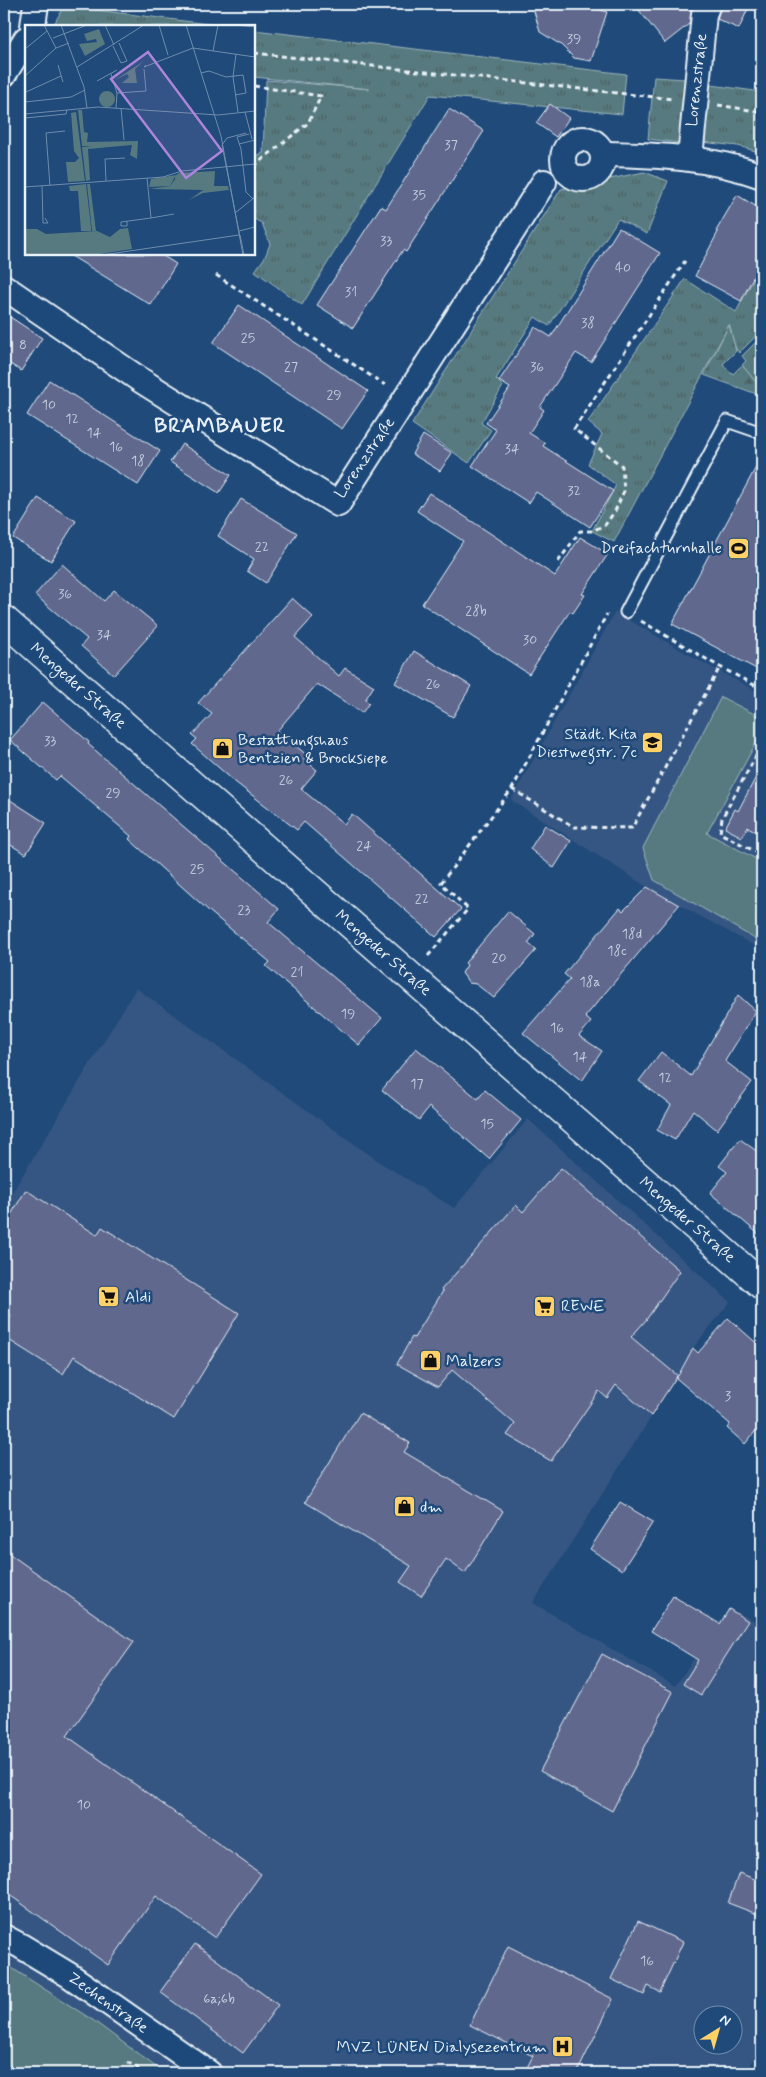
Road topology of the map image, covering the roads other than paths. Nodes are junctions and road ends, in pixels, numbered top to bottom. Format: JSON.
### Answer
{"nodes":[{"id":1,"x":36,"y":4,"type":"edge"},
{"id":2,"x":708,"y":4,"type":"edge"},
{"id":3,"x":34,"y":25,"type":"edge"},
{"id":4,"x":25,"y":41,"type":"edge"},
{"id":5,"x":4,"y":74,"type":"edge"},
{"id":6,"x":604,"y":154,"type":"dead end"},
{"id":7,"x":690,"y":158,"type":"junction"},
{"id":8,"x":762,"y":176,"type":"edge"},
{"id":9,"x":544,"y":182,"type":"dead end"},
{"id":10,"x":4,"y":287,"type":"edge"},
{"id":11,"x":762,"y":433,"type":"edge"},
{"id":12,"x":626,"y":612,"type":"road end"},
{"id":13,"x":4,"y":620,"type":"edge"},
{"id":14,"x":762,"y":1285,"type":"edge"},
{"id":15,"x":4,"y":1937,"type":"edge"},
{"id":16,"x":208,"y":2073,"type":"edge"}],
"edges":[{"from":1,"to":3,"type":"street"},
{"from":2,"to":7,"type":"street","name":"Lorenzstraße"},
{"from":4,"to":5,"type":"street"},
{"from":6,"to":7,"type":"street"},
{"from":7,"to":8,"type":"street"},
{"from":9,"to":10,"type":"street","name":"Lorenzstraße"},
{"from":11,"to":12,"type":"lane"},
{"from":13,"to":14,"type":"main road","name":"Mengeder Straße"},
{"from":15,"to":16,"type":"street","name":"Zechenstraße"}]}
